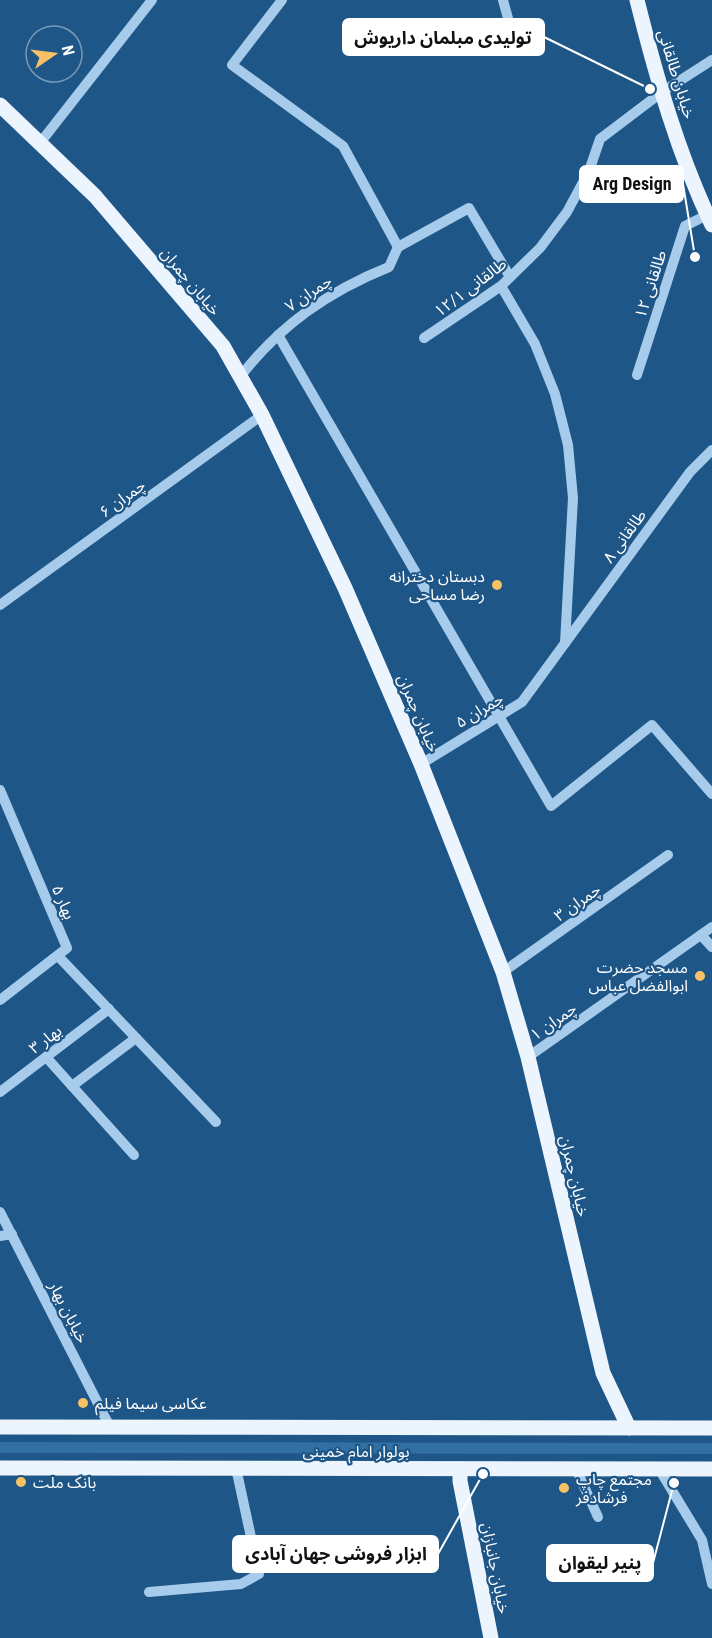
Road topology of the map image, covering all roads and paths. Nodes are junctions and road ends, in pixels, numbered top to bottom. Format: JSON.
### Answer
{"nodes":[{"id":1,"x":152,"y":0,"type":"edge"},
{"id":2,"x":282,"y":0,"type":"edge"},
{"id":3,"x":503,"y":0,"type":"edge"},
{"id":4,"x":639,"y":1,"type":"edge"},
{"id":5,"x":509,"y":22,"type":"dead end"},
{"id":6,"x":712,"y":60,"type":"edge"},
{"id":7,"x":662,"y":92,"type":"junction"},
{"id":8,"x":0,"y":105,"type":"edge"},
{"id":9,"x":40,"y":143,"type":"junction"},
{"id":10,"x":710,"y":220,"type":"edge"},
{"id":11,"x":398,"y":247,"type":"junction"},
{"id":12,"x":510,"y":277,"type":"junction"},
{"id":13,"x":501,"y":286,"type":"junction"},
{"id":14,"x":278,"y":335,"type":"junction"},
{"id":15,"x":424,"y":338,"type":"dead end"},
{"id":16,"x":637,"y":375,"type":"dead end"},
{"id":17,"x":240,"y":376,"type":"junction"},
{"id":18,"x":262,"y":415,"type":"junction"},
{"id":19,"x":712,"y":450,"type":"edge"},
{"id":20,"x":0,"y":605,"type":"edge"},
{"id":21,"x":565,"y":643,"type":"junction"},
{"id":22,"x":499,"y":716,"type":"junction"},
{"id":23,"x":421,"y":764,"type":"junction"},
{"id":24,"x":0,"y":790,"type":"edge"},
{"id":25,"x":712,"y":794,"type":"edge"},
{"id":26,"x":668,"y":855,"type":"dead end"},
{"id":27,"x":712,"y":927,"type":"edge"},
{"id":28,"x":701,"y":935,"type":"junction"},
{"id":29,"x":712,"y":947,"type":"edge"},
{"id":30,"x":58,"y":956,"type":"junction"},
{"id":31,"x":503,"y":972,"type":"junction"},
{"id":32,"x":0,"y":1000,"type":"edge"},
{"id":33,"x":109,"y":1010,"type":"junction"},
{"id":34,"x":136,"y":1038,"type":"junction"},
{"id":35,"x":46,"y":1057,"type":"junction"},
{"id":36,"x":528,"y":1057,"type":"junction"},
{"id":37,"x":72,"y":1086,"type":"junction"},
{"id":38,"x":0,"y":1092,"type":"edge"},
{"id":39,"x":216,"y":1122,"type":"dead end"},
{"id":40,"x":134,"y":1155,"type":"dead end"},
{"id":41,"x":0,"y":1212,"type":"edge"},
{"id":42,"x":12,"y":1234,"type":"junction"},
{"id":43,"x":0,"y":1236,"type":"edge"},
{"id":44,"x":0,"y":1427,"type":"edge"},
{"id":45,"x":110,"y":1427,"type":"junction"},
{"id":46,"x":629,"y":1428,"type":"junction"},
{"id":47,"x":712,"y":1428,"type":"edge"},
{"id":48,"x":0,"y":1468,"type":"edge"},
{"id":49,"x":236,"y":1468,"type":"junction"},
{"id":50,"x":460,"y":1469,"type":"junction"},
{"id":51,"x":576,"y":1469,"type":"junction"},
{"id":52,"x":659,"y":1469,"type":"junction"},
{"id":53,"x":712,"y":1469,"type":"edge"},
{"id":54,"x":598,"y":1517,"type":"dead end"},
{"id":55,"x":712,"y":1584,"type":"edge"},
{"id":56,"x":149,"y":1592,"type":"dead end"},
{"id":57,"x":491,"y":1638,"type":"edge"}],
"edges":[{"from":1,"to":9,"type":"street"},
{"from":2,"to":11,"type":"street"},
{"from":3,"to":5,"type":"street"},
{"from":4,"to":7,"type":"main road","name":"خیابان طالقانی"},
{"from":6,"to":7,"type":"street","name":"طالقانی ۱۲/۱"},
{"from":7,"to":10,"type":"main road","name":"خیابان طالقانی"},
{"from":7,"to":12,"type":"street","name":"طالقانی ۱۲/۱"},
{"from":8,"to":9,"type":"main road","name":"خیابان چمران"},
{"from":9,"to":17,"type":"main road","name":"خیابان چمران"},
{"from":10,"to":16,"type":"street","name":"طالقانی ۱۲"},
{"from":11,"to":12,"type":"street"},
{"from":11,"to":14,"type":"street","name":"چمران ۷"},
{"from":12,"to":13,"type":"street","name":"طالقانی ۱۲/۱"},
{"from":13,"to":15,"type":"street","name":"طالقانی ۱۲/۱"},
{"from":13,"to":21,"type":"street"},
{"from":14,"to":17,"type":"street","name":"چمران ۷"},
{"from":14,"to":22,"type":"street"},
{"from":17,"to":18,"type":"main road","name":"خیابان چمران"},
{"from":18,"to":20,"type":"street","name":"چمران ۶"},
{"from":18,"to":23,"type":"main road","name":"خیابان چمران"},
{"from":19,"to":21,"type":"street","name":"طالقانی ۸"},
{"from":21,"to":22,"type":"street","name":"چمران ۵"},
{"from":22,"to":23,"type":"street","name":"چمران ۵"},
{"from":22,"to":25,"type":"street"},
{"from":23,"to":31,"type":"main road","name":"خیابان چمران"},
{"from":24,"to":30,"type":"street","name":"بهار ۵"},
{"from":26,"to":31,"type":"street","name":"چمران ۳"},
{"from":27,"to":28,"type":"street","name":"چمران ۱"},
{"from":28,"to":29,"type":"street"},
{"from":28,"to":36,"type":"street","name":"چمران ۱"},
{"from":30,"to":32,"type":"street"},
{"from":30,"to":33,"type":"street"},
{"from":31,"to":36,"type":"main road","name":"خیابان چمران"},
{"from":33,"to":34,"type":"street"},
{"from":33,"to":35,"type":"street","name":"بهار ۳"},
{"from":34,"to":37,"type":"street"},
{"from":34,"to":39,"type":"street"},
{"from":35,"to":37,"type":"street"},
{"from":35,"to":38,"type":"street","name":"بهار ۳"},
{"from":36,"to":46,"type":"main road","name":"خیابان چمران"},
{"from":37,"to":40,"type":"street"},
{"from":41,"to":42,"type":"street","name":"خیابان بهار"},
{"from":42,"to":43,"type":"street"},
{"from":42,"to":45,"type":"street","name":"خیابان بهار"},
{"from":44,"to":45,"type":"main road","name":"بولوار امام خمینی"},
{"from":45,"to":46,"type":"main road","name":"بولوار امام خمینی"},
{"from":46,"to":47,"type":"main road","name":"بولوار امام خمینی"},
{"from":48,"to":49,"type":"main road","name":"بولوار امام خمینی"},
{"from":49,"to":50,"type":"main road","name":"بولوار امام خمینی"},
{"from":49,"to":56,"type":"street"},
{"from":50,"to":51,"type":"main road","name":"بولوار امام خمینی"},
{"from":50,"to":57,"type":"main road","name":"خیابان جانبازان"},
{"from":51,"to":52,"type":"main road","name":"بولوار امام خمینی"},
{"from":51,"to":54,"type":"street"},
{"from":52,"to":53,"type":"main road","name":"بولوار امام خمینی"},
{"from":52,"to":55,"type":"street"}]}
